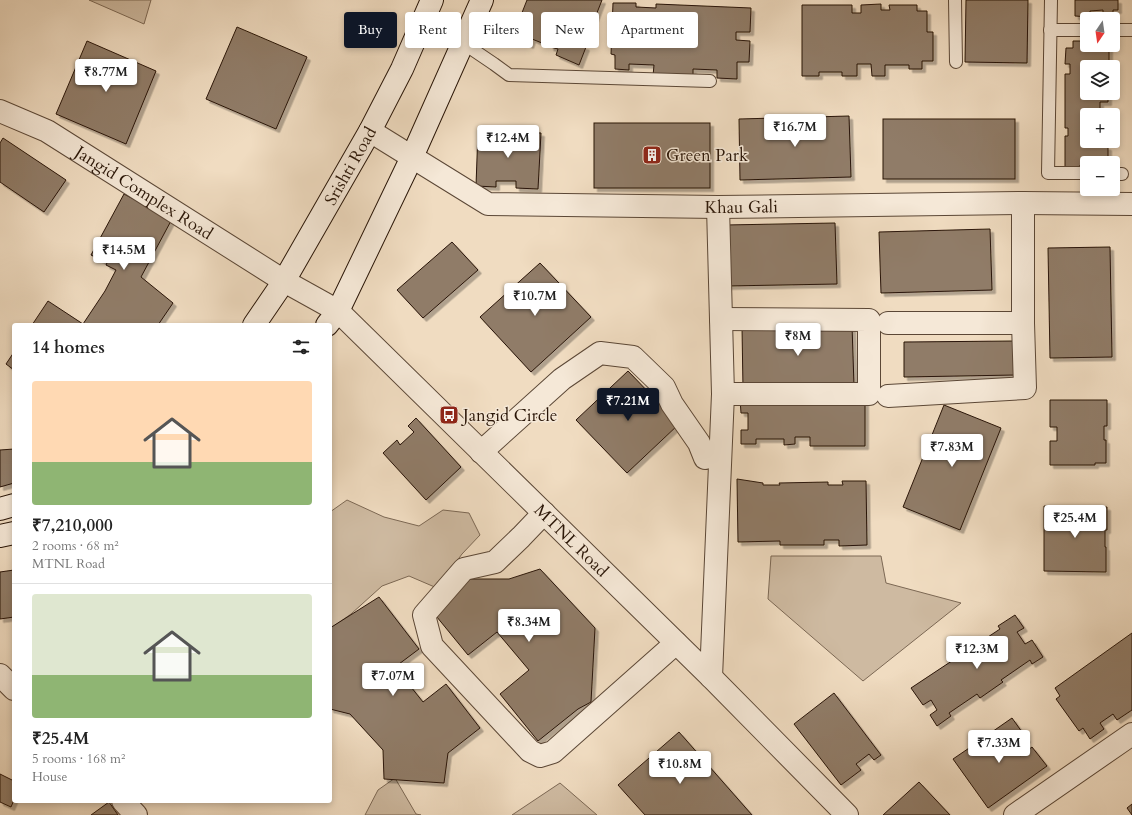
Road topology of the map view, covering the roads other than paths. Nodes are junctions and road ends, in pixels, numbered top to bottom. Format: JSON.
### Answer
{"nodes":[{"id":1,"x":432,"y":0,"type":"edge"},
{"id":2,"x":482,"y":0,"type":"edge"},
{"id":3,"x":955,"y":0,"type":"edge"},
{"id":4,"x":1051,"y":0,"type":"edge"},
{"id":5,"x":1050,"y":30,"type":"junction"},
{"id":6,"x":1080,"y":30,"type":"edge"},
{"id":7,"x":1120,"y":30,"type":"edge"},
{"id":8,"x":1132,"y":30,"type":"edge"},
{"id":9,"x":462,"y":43,"type":"junction"},
{"id":10,"x":956,"y":62,"type":"dead end"},
{"id":11,"x":710,"y":81,"type":"dead end"},
{"id":12,"x":0,"y":111,"type":"edge"},
{"id":13,"x":370,"y":131,"type":"junction"},
{"id":14,"x":412,"y":157,"type":"junction"},
{"id":15,"x":1080,"y":173,"type":"edge"},
{"id":16,"x":1022,"y":203,"type":"junction"},
{"id":17,"x":1132,"y":204,"type":"edge"},
{"id":18,"x":718,"y":207,"type":"junction"},
{"id":19,"x":284,"y":281,"type":"junction"},
{"id":20,"x":332,"y":318,"type":"edge"},
{"id":21,"x":721,"y":319,"type":"junction"},
{"id":22,"x":255,"y":323,"type":"edge"},
{"id":23,"x":1022,"y":323,"type":"junction"},
{"id":24,"x":888,"y":324,"type":"dead end"},
{"id":25,"x":723,"y":394,"type":"junction"},
{"id":26,"x":888,"y":396,"type":"dead end"},
{"id":27,"x":481,"y":452,"type":"junction"},
{"id":28,"x":705,"y":458,"type":"dead end"},
{"id":29,"x":12,"y":506,"type":"edge"},
{"id":30,"x":0,"y":509,"type":"edge"},
{"id":31,"x":544,"y":513,"type":"junction"},
{"id":32,"x":12,"y":533,"type":"edge"},
{"id":33,"x":0,"y":536,"type":"edge"},
{"id":34,"x":676,"y":643,"type":"junction"},
{"id":35,"x":0,"y":675,"type":"edge"},
{"id":36,"x":711,"y":677,"type":"junction"},
{"id":37,"x":12,"y":687,"type":"edge"},
{"id":38,"x":1132,"y":734,"type":"edge"},
{"id":39,"x":124,"y":803,"type":"edge"},
{"id":40,"x":136,"y":815,"type":"edge"},
{"id":41,"x":847,"y":815,"type":"edge"},
{"id":42,"x":1015,"y":815,"type":"edge"}],
"edges":[{"from":1,"to":13,"type":"street","name":"Srishti Road"},
{"from":2,"to":9,"type":"street"},
{"from":3,"to":10,"type":"lane"},
{"from":4,"to":5,"type":"lane"},
{"from":5,"to":6,"type":"lane"},
{"from":5,"to":15,"type":"lane"},
{"from":7,"to":8,"type":"lane"},
{"from":9,"to":11,"type":"lane"},
{"from":9,"to":14,"type":"street"},
{"from":12,"to":19,"type":"street","name":"Jangid Complex Road"},
{"from":13,"to":14,"type":"street","name":"Khau Gali"},
{"from":13,"to":19,"type":"street","name":"Srishti Road"},
{"from":14,"to":18,"type":"street","name":"Khau Gali"},
{"from":14,"to":20,"type":"street"},
{"from":16,"to":17,"type":"street","name":"Khau Gali"},
{"from":16,"to":18,"type":"street","name":"Khau Gali"},
{"from":16,"to":23,"type":"street"},
{"from":18,"to":21,"type":"street"},
{"from":19,"to":20,"type":"street","name":"MTNL Road"},
{"from":19,"to":22,"type":"street","name":"Srishti Road"},
{"from":20,"to":27,"type":"street","name":"MTNL Road"},
{"from":21,"to":25,"type":"street"},
{"from":21,"to":25,"type":"street"},
{"from":23,"to":24,"type":"street"},
{"from":23,"to":26,"type":"street"},
{"from":25,"to":36,"type":"street"},
{"from":27,"to":28,"type":"street"},
{"from":27,"to":31,"type":"street","name":"MTNL Road"},
{"from":29,"to":30,"type":"street"},
{"from":31,"to":34,"type":"street","name":"MTNL Road"},
{"from":31,"to":34,"type":"street"},
{"from":32,"to":33,"type":"street"},
{"from":34,"to":36,"type":"street","name":"MTNL Road"},
{"from":35,"to":37,"type":"street"},
{"from":36,"to":41,"type":"street","name":"MTNL Road"},
{"from":38,"to":42,"type":"street"},
{"from":39,"to":40,"type":"street"}]}
